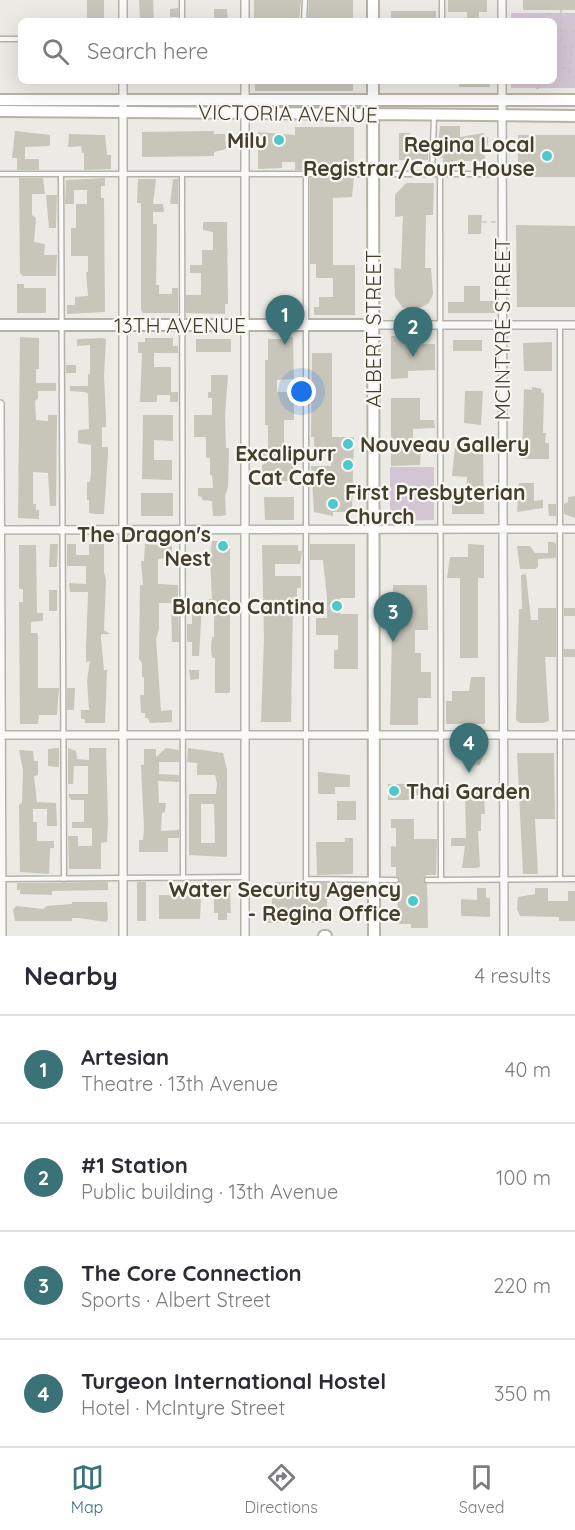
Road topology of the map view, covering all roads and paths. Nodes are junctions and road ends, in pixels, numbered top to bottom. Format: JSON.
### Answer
{"nodes":[{"id":1,"x":123,"y":0,"type":"edge"},
{"id":2,"x":182,"y":0,"type":"edge"},
{"id":3,"x":245,"y":0,"type":"edge"},
{"id":4,"x":305,"y":0,"type":"edge"},
{"id":5,"x":373,"y":0,"type":"edge"},
{"id":6,"x":442,"y":0,"type":"edge"},
{"id":7,"x":502,"y":0,"type":"edge"},
{"id":8,"x":561,"y":12,"type":"junction"},
{"id":9,"x":574,"y":14,"type":"edge"},
{"id":10,"x":123,"y":18,"type":"edge"},
{"id":11,"x":182,"y":18,"type":"edge"},
{"id":12,"x":245,"y":18,"type":"edge"},
{"id":13,"x":304,"y":18,"type":"edge"},
{"id":14,"x":373,"y":18,"type":"edge"},
{"id":15,"x":442,"y":18,"type":"edge"},
{"id":16,"x":502,"y":18,"type":"edge"},
{"id":17,"x":543,"y":18,"type":"edge"},
{"id":18,"x":557,"y":30,"type":"edge"},
{"id":19,"x":561,"y":30,"type":"junction"},
{"id":20,"x":575,"y":30,"type":"edge"},
{"id":21,"x":0,"y":39,"type":"edge"},
{"id":22,"x":18,"y":39,"type":"edge"},
{"id":23,"x":575,"y":44,"type":"edge"},
{"id":24,"x":561,"y":46,"type":"junction"},
{"id":25,"x":557,"y":47,"type":"edge"},
{"id":26,"x":569,"y":50,"type":"junction"},
{"id":27,"x":557,"y":68,"type":"edge"},
{"id":28,"x":567,"y":68,"type":"junction"},
{"id":29,"x":575,"y":78,"type":"edge"},
{"id":30,"x":123,"y":84,"type":"edge"},
{"id":31,"x":245,"y":84,"type":"edge"},
{"id":32,"x":373,"y":84,"type":"edge"},
{"id":33,"x":502,"y":84,"type":"edge"},
{"id":34,"x":541,"y":84,"type":"edge"},
{"id":35,"x":537,"y":89,"type":"dead end"},
{"id":36,"x":245,"y":99,"type":"junction"},
{"id":37,"x":0,"y":100,"type":"edge"},
{"id":38,"x":123,"y":100,"type":"junction"},
{"id":39,"x":373,"y":100,"type":"junction"},
{"id":40,"x":502,"y":100,"type":"junction"},
{"id":41,"x":575,"y":100,"type":"edge"},
{"id":42,"x":0,"y":111,"type":"edge"},
{"id":43,"x":123,"y":111,"type":"junction"},
{"id":44,"x":245,"y":112,"type":"junction"},
{"id":45,"x":373,"y":114,"type":"junction"},
{"id":46,"x":434,"y":115,"type":"junction"},
{"id":47,"x":502,"y":116,"type":"junction"},
{"id":48,"x":575,"y":116,"type":"edge"},
{"id":49,"x":373,"y":173,"type":"junction"},
{"id":50,"x":0,"y":174,"type":"edge"},
{"id":51,"x":61,"y":174,"type":"junction"},
{"id":52,"x":123,"y":174,"type":"junction"},
{"id":53,"x":182,"y":174,"type":"junction"},
{"id":54,"x":245,"y":174,"type":"junction"},
{"id":55,"x":306,"y":174,"type":"junction"},
{"id":56,"x":432,"y":174,"type":"junction"},
{"id":57,"x":440,"y":174,"type":"junction"},
{"id":58,"x":502,"y":174,"type":"junction"},
{"id":59,"x":482,"y":222,"type":"dead end"},
{"id":60,"x":502,"y":222,"type":"junction"},
{"id":61,"x":0,"y":325,"type":"edge"},
{"id":62,"x":62,"y":325,"type":"junction"},
{"id":63,"x":123,"y":325,"type":"junction"},
{"id":64,"x":183,"y":325,"type":"junction"},
{"id":65,"x":245,"y":325,"type":"junction"},
{"id":66,"x":306,"y":325,"type":"junction"},
{"id":67,"x":373,"y":325,"type":"junction"},
{"id":68,"x":438,"y":325,"type":"junction"},
{"id":69,"x":502,"y":325,"type":"junction"},
{"id":70,"x":560,"y":325,"type":"junction"},
{"id":71,"x":575,"y":325,"type":"edge"},
{"id":72,"x":0,"y":404,"type":"edge"},
{"id":73,"x":0,"y":477,"type":"edge"},
{"id":74,"x":123,"y":529,"type":"junction"},
{"id":75,"x":183,"y":529,"type":"junction"},
{"id":76,"x":245,"y":529,"type":"junction"},
{"id":77,"x":307,"y":529,"type":"junction"},
{"id":78,"x":502,"y":529,"type":"junction"},
{"id":79,"x":560,"y":529,"type":"junction"},
{"id":80,"x":575,"y":529,"type":"edge"},
{"id":81,"x":0,"y":530,"type":"edge"},
{"id":82,"x":63,"y":530,"type":"junction"},
{"id":83,"x":374,"y":530,"type":"junction"},
{"id":84,"x":440,"y":530,"type":"junction"},
{"id":85,"x":1,"y":735,"type":"edge"},
{"id":86,"x":440,"y":735,"type":"junction"},
{"id":87,"x":501,"y":735,"type":"junction"},
{"id":88,"x":560,"y":735,"type":"junction"},
{"id":89,"x":575,"y":735,"type":"edge"},
{"id":90,"x":63,"y":736,"type":"junction"},
{"id":91,"x":123,"y":736,"type":"junction"},
{"id":92,"x":183,"y":736,"type":"junction"},
{"id":93,"x":245,"y":736,"type":"junction"},
{"id":94,"x":307,"y":736,"type":"junction"},
{"id":95,"x":373,"y":736,"type":"junction"},
{"id":96,"x":123,"y":878,"type":"junction"},
{"id":97,"x":183,"y":878,"type":"junction"},
{"id":98,"x":245,"y":878,"type":"junction"},
{"id":99,"x":1,"y":879,"type":"edge"},
{"id":100,"x":64,"y":879,"type":"junction"},
{"id":101,"x":374,"y":879,"type":"junction"},
{"id":102,"x":502,"y":879,"type":"junction"},
{"id":103,"x":560,"y":879,"type":"junction"},
{"id":104,"x":575,"y":879,"type":"edge"},
{"id":105,"x":396,"y":880,"type":"dead end"},
{"id":106,"x":427,"y":880,"type":"dead end"},
{"id":107,"x":441,"y":880,"type":"junction"},
{"id":108,"x":2,"y":936,"type":"edge"},
{"id":109,"x":123,"y":936,"type":"edge"},
{"id":110,"x":245,"y":936,"type":"edge"},
{"id":111,"x":374,"y":936,"type":"edge"},
{"id":112,"x":504,"y":936,"type":"edge"}],
"edges":[{"from":1,"to":10,"type":"street"},
{"from":2,"to":11,"type":"lane"},
{"from":3,"to":12,"type":"street"},
{"from":4,"to":13,"type":"lane"},
{"from":5,"to":14,"type":"main road"},
{"from":6,"to":15,"type":"lane"},
{"from":7,"to":16,"type":"street"},
{"from":8,"to":9,"type":"path"},
{"from":8,"to":17,"type":"path"},
{"from":8,"to":19,"type":"path"},
{"from":18,"to":19,"type":"path"},
{"from":19,"to":20,"type":"path"},
{"from":19,"to":24,"type":"path"},
{"from":21,"to":22,"type":"lane"},
{"from":23,"to":26,"type":"path"},
{"from":24,"to":25,"type":"path"},
{"from":24,"to":26,"type":"path"},
{"from":26,"to":28,"type":"path"},
{"from":27,"to":28,"type":"path"},
{"from":28,"to":29,"type":"path"},
{"from":30,"to":38,"type":"street"},
{"from":31,"to":36,"type":"street"},
{"from":32,"to":39,"type":"main road","name":"ALBERT STREET"},
{"from":33,"to":40,"type":"street","name":"MCINTYRE STREET"},
{"from":34,"to":35,"type":"path"},
{"from":36,"to":38,"type":"main road","name":"VICTORIA AVENUE"},
{"from":36,"to":39,"type":"main road","name":"VICTORIA AVENUE"},
{"from":36,"to":44,"type":"street"},
{"from":37,"to":38,"type":"main road","name":"VICTORIA AVENUE"},
{"from":38,"to":43,"type":"street"},
{"from":39,"to":40,"type":"main road","name":"VICTORIA AVENUE"},
{"from":39,"to":45,"type":"main road","name":"ALBERT STREET"},
{"from":40,"to":41,"type":"main road","name":"VICTORIA AVENUE"},
{"from":40,"to":47,"type":"street","name":"MCINTYRE STREET"},
{"from":42,"to":43,"type":"main road","name":"VICTORIA AVENUE"},
{"from":43,"to":44,"type":"main road","name":"VICTORIA AVENUE"},
{"from":43,"to":52,"type":"street"},
{"from":44,"to":45,"type":"main road","name":"VICTORIA AVENUE"},
{"from":44,"to":54,"type":"street"},
{"from":45,"to":46,"type":"main road","name":"VICTORIA AVENUE"},
{"from":45,"to":49,"type":"main road","name":"ALBERT STREET"},
{"from":46,"to":47,"type":"main road","name":"VICTORIA AVENUE"},
{"from":46,"to":56,"type":"lane"},
{"from":47,"to":48,"type":"main road","name":"VICTORIA AVENUE"},
{"from":47,"to":58,"type":"street","name":"MCINTYRE STREET"},
{"from":49,"to":55,"type":"lane"},
{"from":49,"to":56,"type":"lane"},
{"from":49,"to":67,"type":"main road","name":"ALBERT STREET"},
{"from":50,"to":51,"type":"lane"},
{"from":51,"to":52,"type":"lane"},
{"from":51,"to":62,"type":"lane"},
{"from":52,"to":53,"type":"lane"},
{"from":52,"to":63,"type":"street"},
{"from":53,"to":54,"type":"lane"},
{"from":53,"to":64,"type":"lane"},
{"from":54,"to":55,"type":"lane"},
{"from":54,"to":65,"type":"street"},
{"from":55,"to":66,"type":"lane"},
{"from":56,"to":57,"type":"lane"},
{"from":57,"to":58,"type":"lane"},
{"from":57,"to":68,"type":"lane"},
{"from":58,"to":60,"type":"street","name":"MCINTYRE STREET"},
{"from":59,"to":60,"type":"path"},
{"from":60,"to":69,"type":"street","name":"MCINTYRE STREET"},
{"from":61,"to":62,"type":"main road","name":"13TH AVENUE"},
{"from":62,"to":63,"type":"main road","name":"13TH AVENUE"},
{"from":62,"to":82,"type":"lane"},
{"from":63,"to":64,"type":"main road","name":"13TH AVENUE"},
{"from":63,"to":74,"type":"street"},
{"from":64,"to":65,"type":"main road","name":"13TH AVENUE"},
{"from":64,"to":75,"type":"lane"},
{"from":65,"to":66,"type":"main road","name":"13TH AVENUE"},
{"from":65,"to":76,"type":"street"},
{"from":66,"to":67,"type":"main road","name":"13TH AVENUE"},
{"from":66,"to":77,"type":"lane"},
{"from":67,"to":68,"type":"street","name":"13TH AVENUE"},
{"from":67,"to":83,"type":"main road","name":"ALBERT STREET"},
{"from":68,"to":69,"type":"street","name":"13TH AVENUE"},
{"from":68,"to":84,"type":"lane"},
{"from":69,"to":70,"type":"street","name":"13TH AVENUE"},
{"from":69,"to":78,"type":"street","name":"MCINTYRE STREET"},
{"from":70,"to":71,"type":"street","name":"13TH AVENUE"},
{"from":70,"to":79,"type":"lane"},
{"from":72,"to":73,"type":"street"},
{"from":73,"to":81,"type":"street"},
{"from":74,"to":75,"type":"street"},
{"from":74,"to":82,"type":"street"},
{"from":74,"to":91,"type":"street"},
{"from":75,"to":76,"type":"street"},
{"from":75,"to":92,"type":"lane"},
{"from":76,"to":77,"type":"street"},
{"from":76,"to":93,"type":"street"},
{"from":77,"to":83,"type":"street"},
{"from":77,"to":94,"type":"lane"},
{"from":78,"to":79,"type":"street"},
{"from":78,"to":84,"type":"street"},
{"from":78,"to":87,"type":"street","name":"MCINTYRE STREET"},
{"from":79,"to":80,"type":"street"},
{"from":79,"to":88,"type":"lane"},
{"from":81,"to":82,"type":"street"},
{"from":81,"to":85,"type":"street"},
{"from":82,"to":90,"type":"lane"},
{"from":83,"to":84,"type":"street"},
{"from":83,"to":95,"type":"main road","name":"ALBERT STREET"},
{"from":84,"to":86,"type":"lane"},
{"from":85,"to":90,"type":"street"},
{"from":85,"to":99,"type":"street"},
{"from":86,"to":87,"type":"street"},
{"from":86,"to":95,"type":"street"},
{"from":86,"to":107,"type":"lane"},
{"from":87,"to":88,"type":"street"},
{"from":87,"to":102,"type":"street","name":"MCINTYRE STREET"},
{"from":88,"to":89,"type":"street"},
{"from":88,"to":103,"type":"lane"},
{"from":90,"to":91,"type":"street"},
{"from":90,"to":100,"type":"lane"},
{"from":91,"to":92,"type":"street"},
{"from":91,"to":96,"type":"street"},
{"from":92,"to":93,"type":"street"},
{"from":92,"to":97,"type":"lane"},
{"from":93,"to":94,"type":"street"},
{"from":93,"to":98,"type":"street"},
{"from":94,"to":95,"type":"street"},
{"from":94,"to":101,"type":"lane"},
{"from":95,"to":101,"type":"main road","name":"ALBERT STREET"},
{"from":96,"to":97,"type":"lane"},
{"from":96,"to":100,"type":"lane"},
{"from":96,"to":109,"type":"street"},
{"from":97,"to":98,"type":"lane"},
{"from":98,"to":110,"type":"street"},
{"from":99,"to":100,"type":"lane"},
{"from":99,"to":108,"type":"street"},
{"from":101,"to":105,"type":"lane"},
{"from":101,"to":111,"type":"main road","name":"ALBERT STREET"},
{"from":102,"to":103,"type":"lane"},
{"from":102,"to":107,"type":"lane"},
{"from":102,"to":112,"type":"street","name":"MCINTYRE STREET"},
{"from":103,"to":104,"type":"lane"},
{"from":106,"to":107,"type":"lane"}]}
